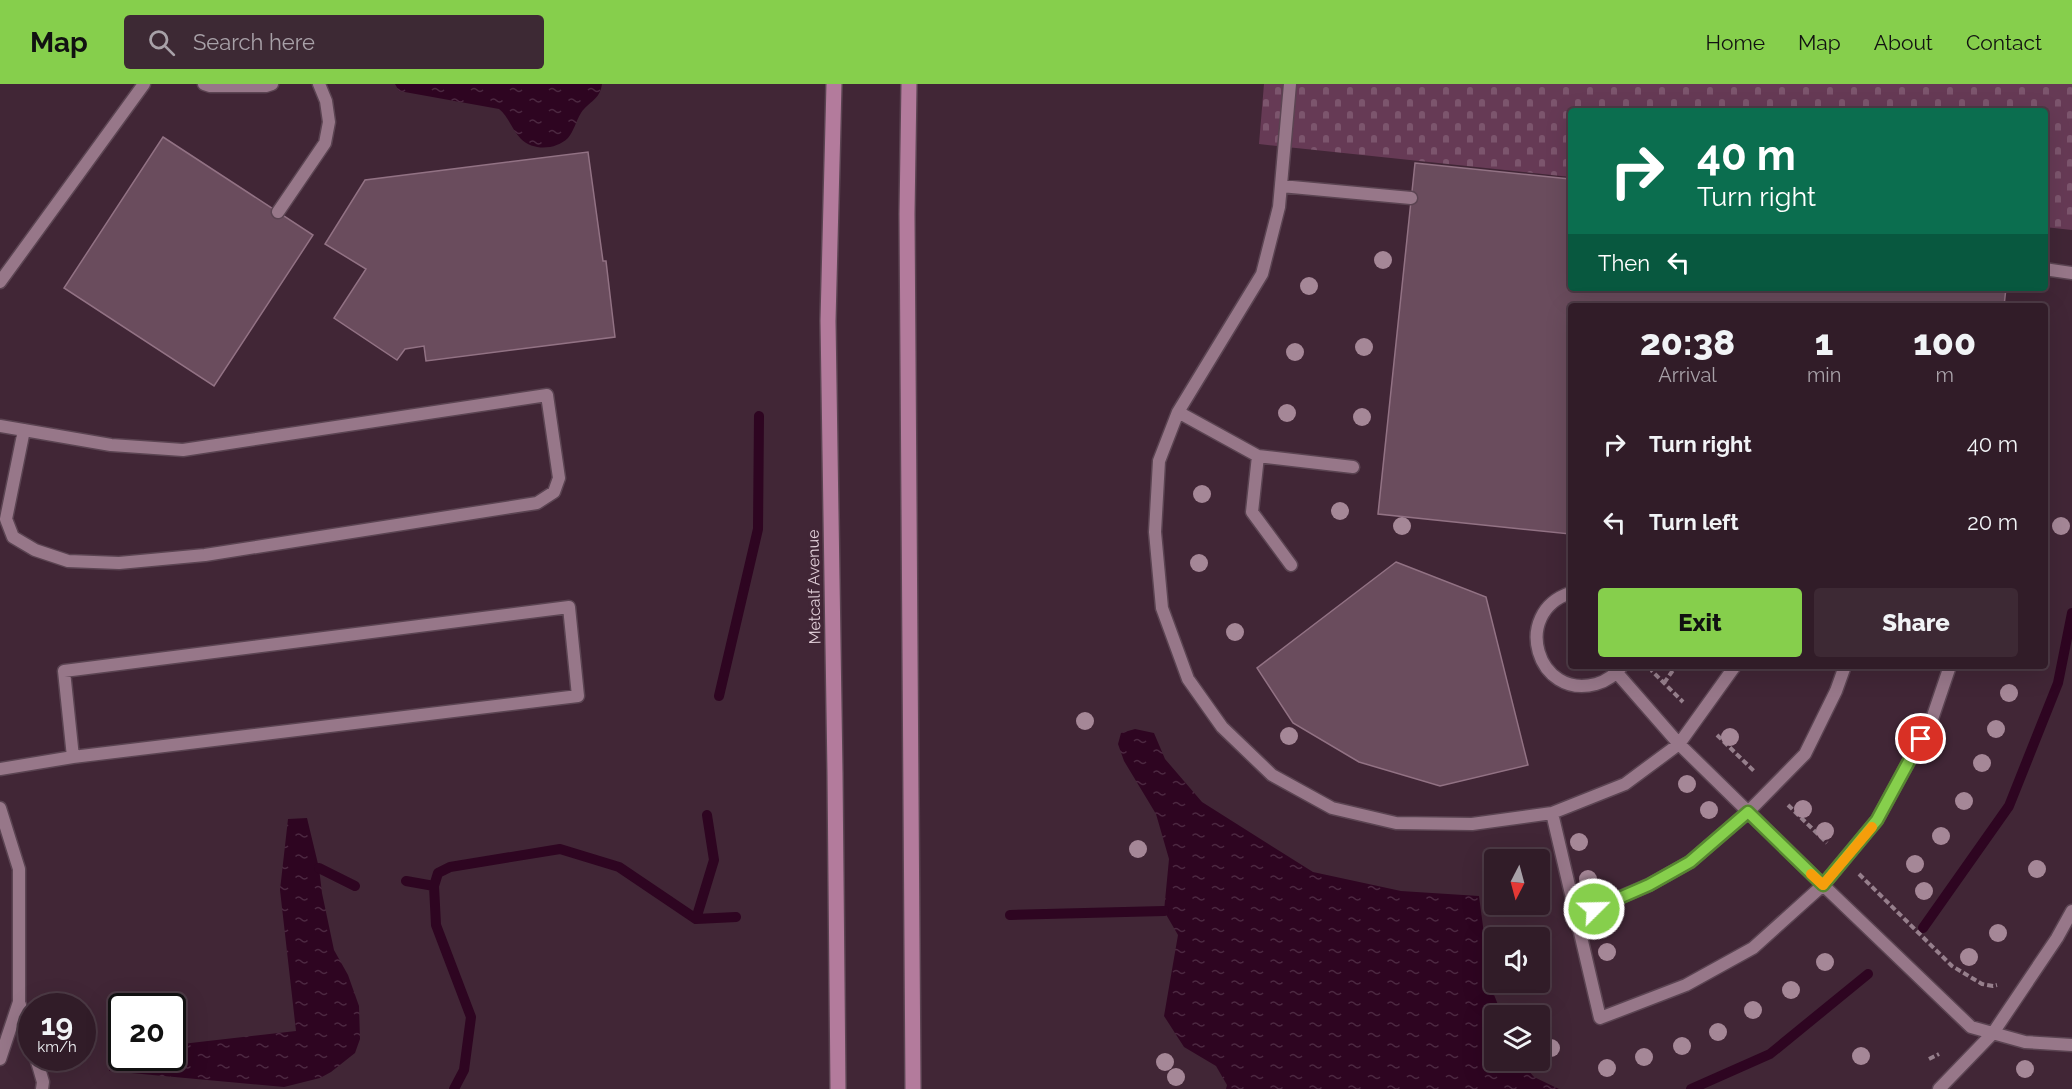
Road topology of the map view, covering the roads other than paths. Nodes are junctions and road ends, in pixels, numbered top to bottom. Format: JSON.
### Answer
{"nodes":[{"id":1,"x":144,"y":84,"type":"edge"},
{"id":2,"x":204,"y":84,"type":"edge"},
{"id":3,"x":272,"y":84,"type":"edge"},
{"id":4,"x":319,"y":84,"type":"edge"},
{"id":5,"x":834,"y":84,"type":"edge"},
{"id":6,"x":909,"y":84,"type":"edge"},
{"id":7,"x":1290,"y":84,"type":"edge"},
{"id":8,"x":1281,"y":186,"type":"junction"},
{"id":9,"x":1411,"y":198,"type":"dead end"},
{"id":10,"x":278,"y":212,"type":"dead end"},
{"id":11,"x":2048,"y":270,"type":"edge"},
{"id":12,"x":2072,"y":273,"type":"edge"},
{"id":13,"x":0,"y":282,"type":"edge"},
{"id":14,"x":1178,"y":412,"type":"junction"},
{"id":15,"x":0,"y":426,"type":"edge"},
{"id":16,"x":24,"y":430,"type":"junction"},
{"id":17,"x":1258,"y":456,"type":"junction"},
{"id":18,"x":1353,"y":467,"type":"dead end"},
{"id":19,"x":1291,"y":565,"type":"dead end"},
{"id":20,"x":1568,"y":594,"type":"edge"},
{"id":21,"x":1733,"y":669,"type":"edge"},
{"id":22,"x":1844,"y":669,"type":"edge"},
{"id":23,"x":1949,"y":669,"type":"edge"},
{"id":24,"x":1619,"y":670,"type":"edge"},
{"id":25,"x":1679,"y":744,"type":"junction"},
{"id":26,"x":73,"y":757,"type":"junction"},
{"id":27,"x":0,"y":769,"type":"edge"},
{"id":28,"x":0,"y":808,"type":"edge"},
{"id":29,"x":1748,"y":812,"type":"junction"},
{"id":30,"x":1552,"y":813,"type":"junction"},
{"id":31,"x":1823,"y":885,"type":"junction"},
{"id":32,"x":2072,"y":911,"type":"edge"},
{"id":33,"x":1576,"y":916,"type":"junction"},
{"id":34,"x":19,"y":993,"type":"edge"},
{"id":35,"x":18,"y":1005,"type":"edge"},
{"id":36,"x":1993,"y":1033,"type":"junction"},
{"id":37,"x":2072,"y":1045,"type":"edge"},
{"id":38,"x":0,"y":1059,"type":"edge"},
{"id":39,"x":40,"y":1071,"type":"edge"},
{"id":40,"x":42,"y":1089,"type":"edge"},
{"id":41,"x":838,"y":1089,"type":"edge"},
{"id":42,"x":913,"y":1089,"type":"edge"},
{"id":43,"x":1939,"y":1089,"type":"edge"}],
"edges":[{"from":1,"to":13,"type":"lane"},
{"from":2,"to":3,"type":"lane"},
{"from":4,"to":10,"type":"lane"},
{"from":5,"to":41,"type":"main road","name":"Metcalf Avenue"},
{"from":6,"to":42,"type":"main road"},
{"from":7,"to":8,"type":"lane"},
{"from":8,"to":9,"type":"lane"},
{"from":8,"to":14,"type":"lane"},
{"from":11,"to":12,"type":"lane"},
{"from":14,"to":17,"type":"lane"},
{"from":14,"to":30,"type":"lane"},
{"from":15,"to":16,"type":"lane"},
{"from":16,"to":16,"type":"lane"},
{"from":17,"to":18,"type":"lane"},
{"from":17,"to":19,"type":"lane"},
{"from":20,"to":24,"type":"lane"},
{"from":21,"to":25,"type":"lane"},
{"from":22,"to":29,"type":"lane"},
{"from":23,"to":31,"type":"lane"},
{"from":24,"to":25,"type":"lane"},
{"from":25,"to":29,"type":"lane"},
{"from":25,"to":30,"type":"lane"},
{"from":26,"to":26,"type":"lane"},
{"from":26,"to":27,"type":"lane"},
{"from":28,"to":34,"type":"lane"},
{"from":29,"to":31,"type":"lane"},
{"from":29,"to":33,"type":"lane"},
{"from":30,"to":33,"type":"lane"},
{"from":31,"to":33,"type":"lane"},
{"from":31,"to":36,"type":"lane"},
{"from":32,"to":36,"type":"lane"},
{"from":35,"to":38,"type":"lane"},
{"from":36,"to":37,"type":"lane"},
{"from":36,"to":43,"type":"lane"},
{"from":39,"to":40,"type":"lane"}]}
